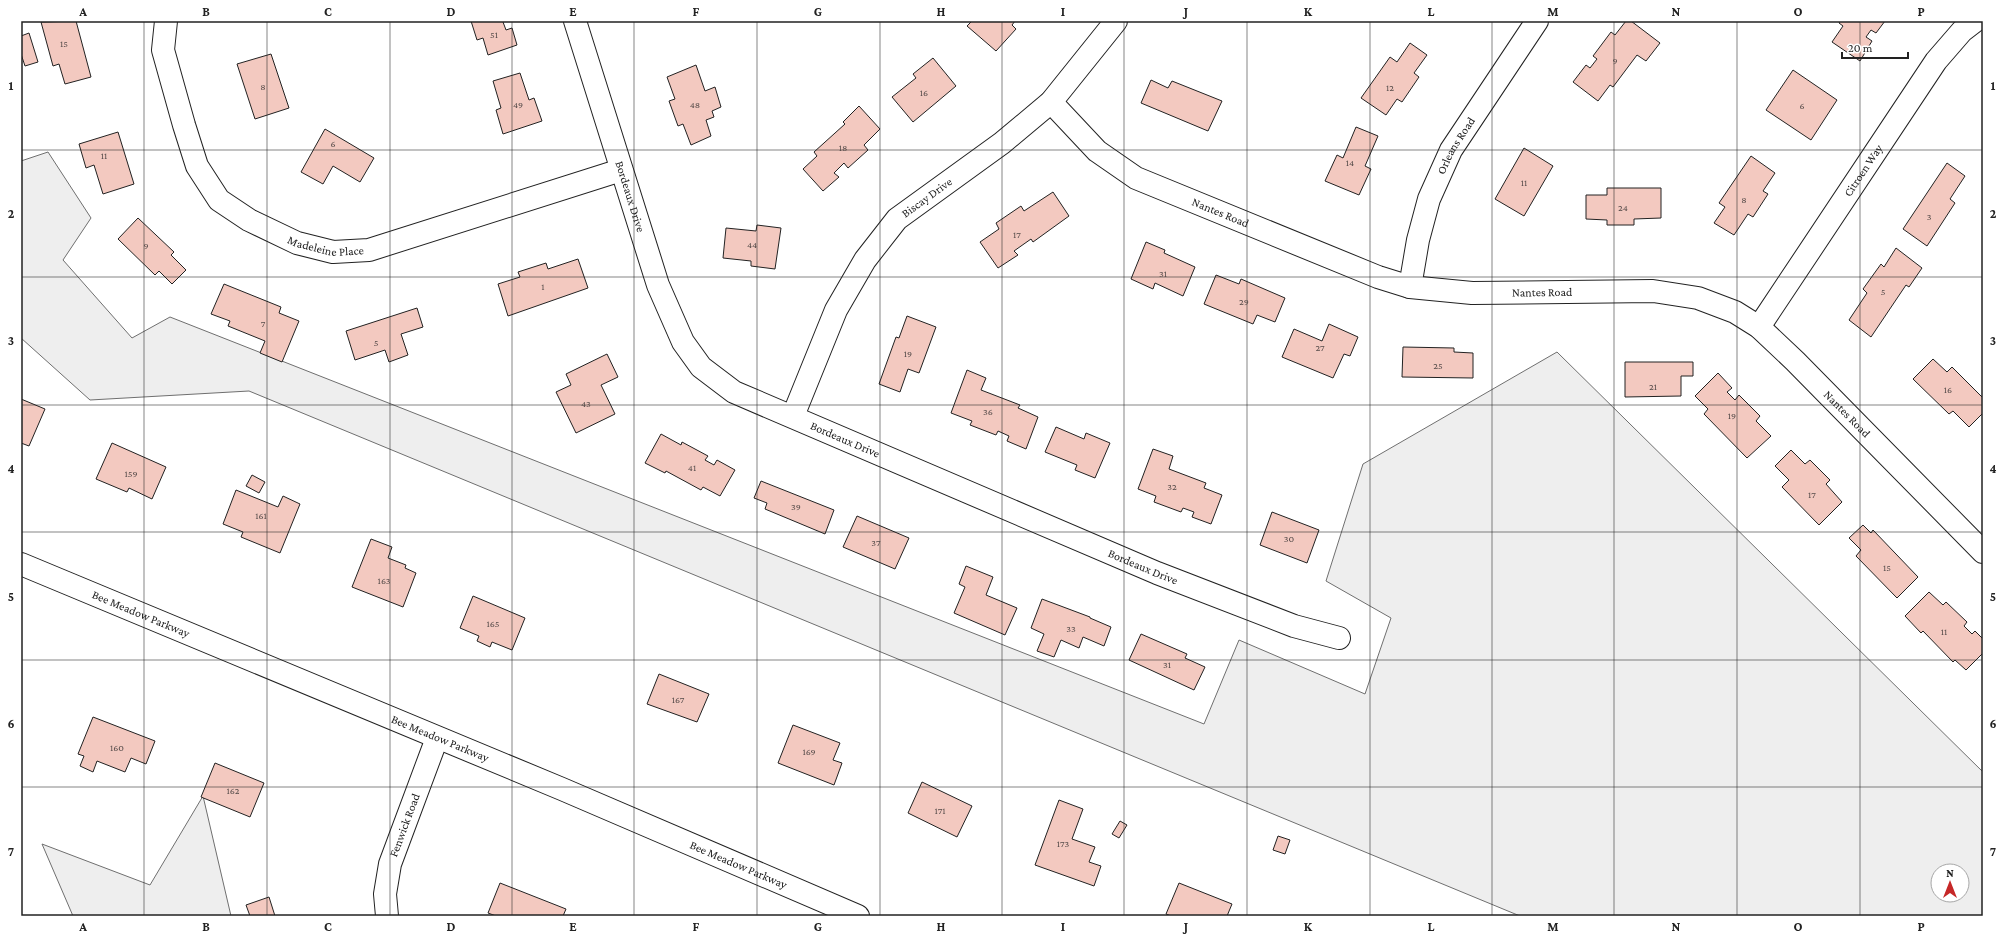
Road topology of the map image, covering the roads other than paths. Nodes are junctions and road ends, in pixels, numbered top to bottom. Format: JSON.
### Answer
{"nodes":[{"id":1,"x":166,"y":21,"type":"edge"},
{"id":2,"x":576,"y":21,"type":"edge"},
{"id":3,"x":1116,"y":21,"type":"edge"},
{"id":4,"x":1538,"y":21,"type":"edge"},
{"id":5,"x":1975,"y":21,"type":"edge"},
{"id":6,"x":1051,"y":102,"type":"junction"},
{"id":7,"x":621,"y":170,"type":"junction"},
{"id":8,"x":1410,"y":287,"type":"junction"},
{"id":9,"x":1759,"y":327,"type":"junction"},
{"id":10,"x":793,"y":416,"type":"junction"},
{"id":11,"x":1983,"y":552,"type":"edge"},
{"id":12,"x":21,"y":564,"type":"edge"},
{"id":13,"x":1339,"y":638,"type":"dead end"},
{"id":14,"x":437,"y":738,"type":"junction"},
{"id":15,"x":387,"y":916,"type":"edge"},
{"id":16,"x":858,"y":916,"type":"edge"}],
"edges":[{"from":1,"to":7,"type":"street","name":"Madeleine Place"},
{"from":2,"to":7,"type":"street","name":"Bordeaux Drive"},
{"from":3,"to":6,"type":"street","name":"Biscay Drive"},
{"from":4,"to":8,"type":"street","name":"Orleans Road"},
{"from":5,"to":9,"type":"street","name":"Citroen Way"},
{"from":6,"to":8,"type":"street","name":"Nantes Road"},
{"from":6,"to":10,"type":"street","name":"Biscay Drive"},
{"from":7,"to":10,"type":"street","name":"Bordeaux Drive"},
{"from":8,"to":9,"type":"street","name":"Nantes Road"},
{"from":9,"to":11,"type":"street","name":"Nantes Road"},
{"from":10,"to":13,"type":"street","name":"Bordeaux Drive"},
{"from":12,"to":14,"type":"street","name":"Bee Meadow Parkway"},
{"from":14,"to":15,"type":"street","name":"Fenwick Road"},
{"from":14,"to":16,"type":"street","name":"Bee Meadow Parkway"}]}
